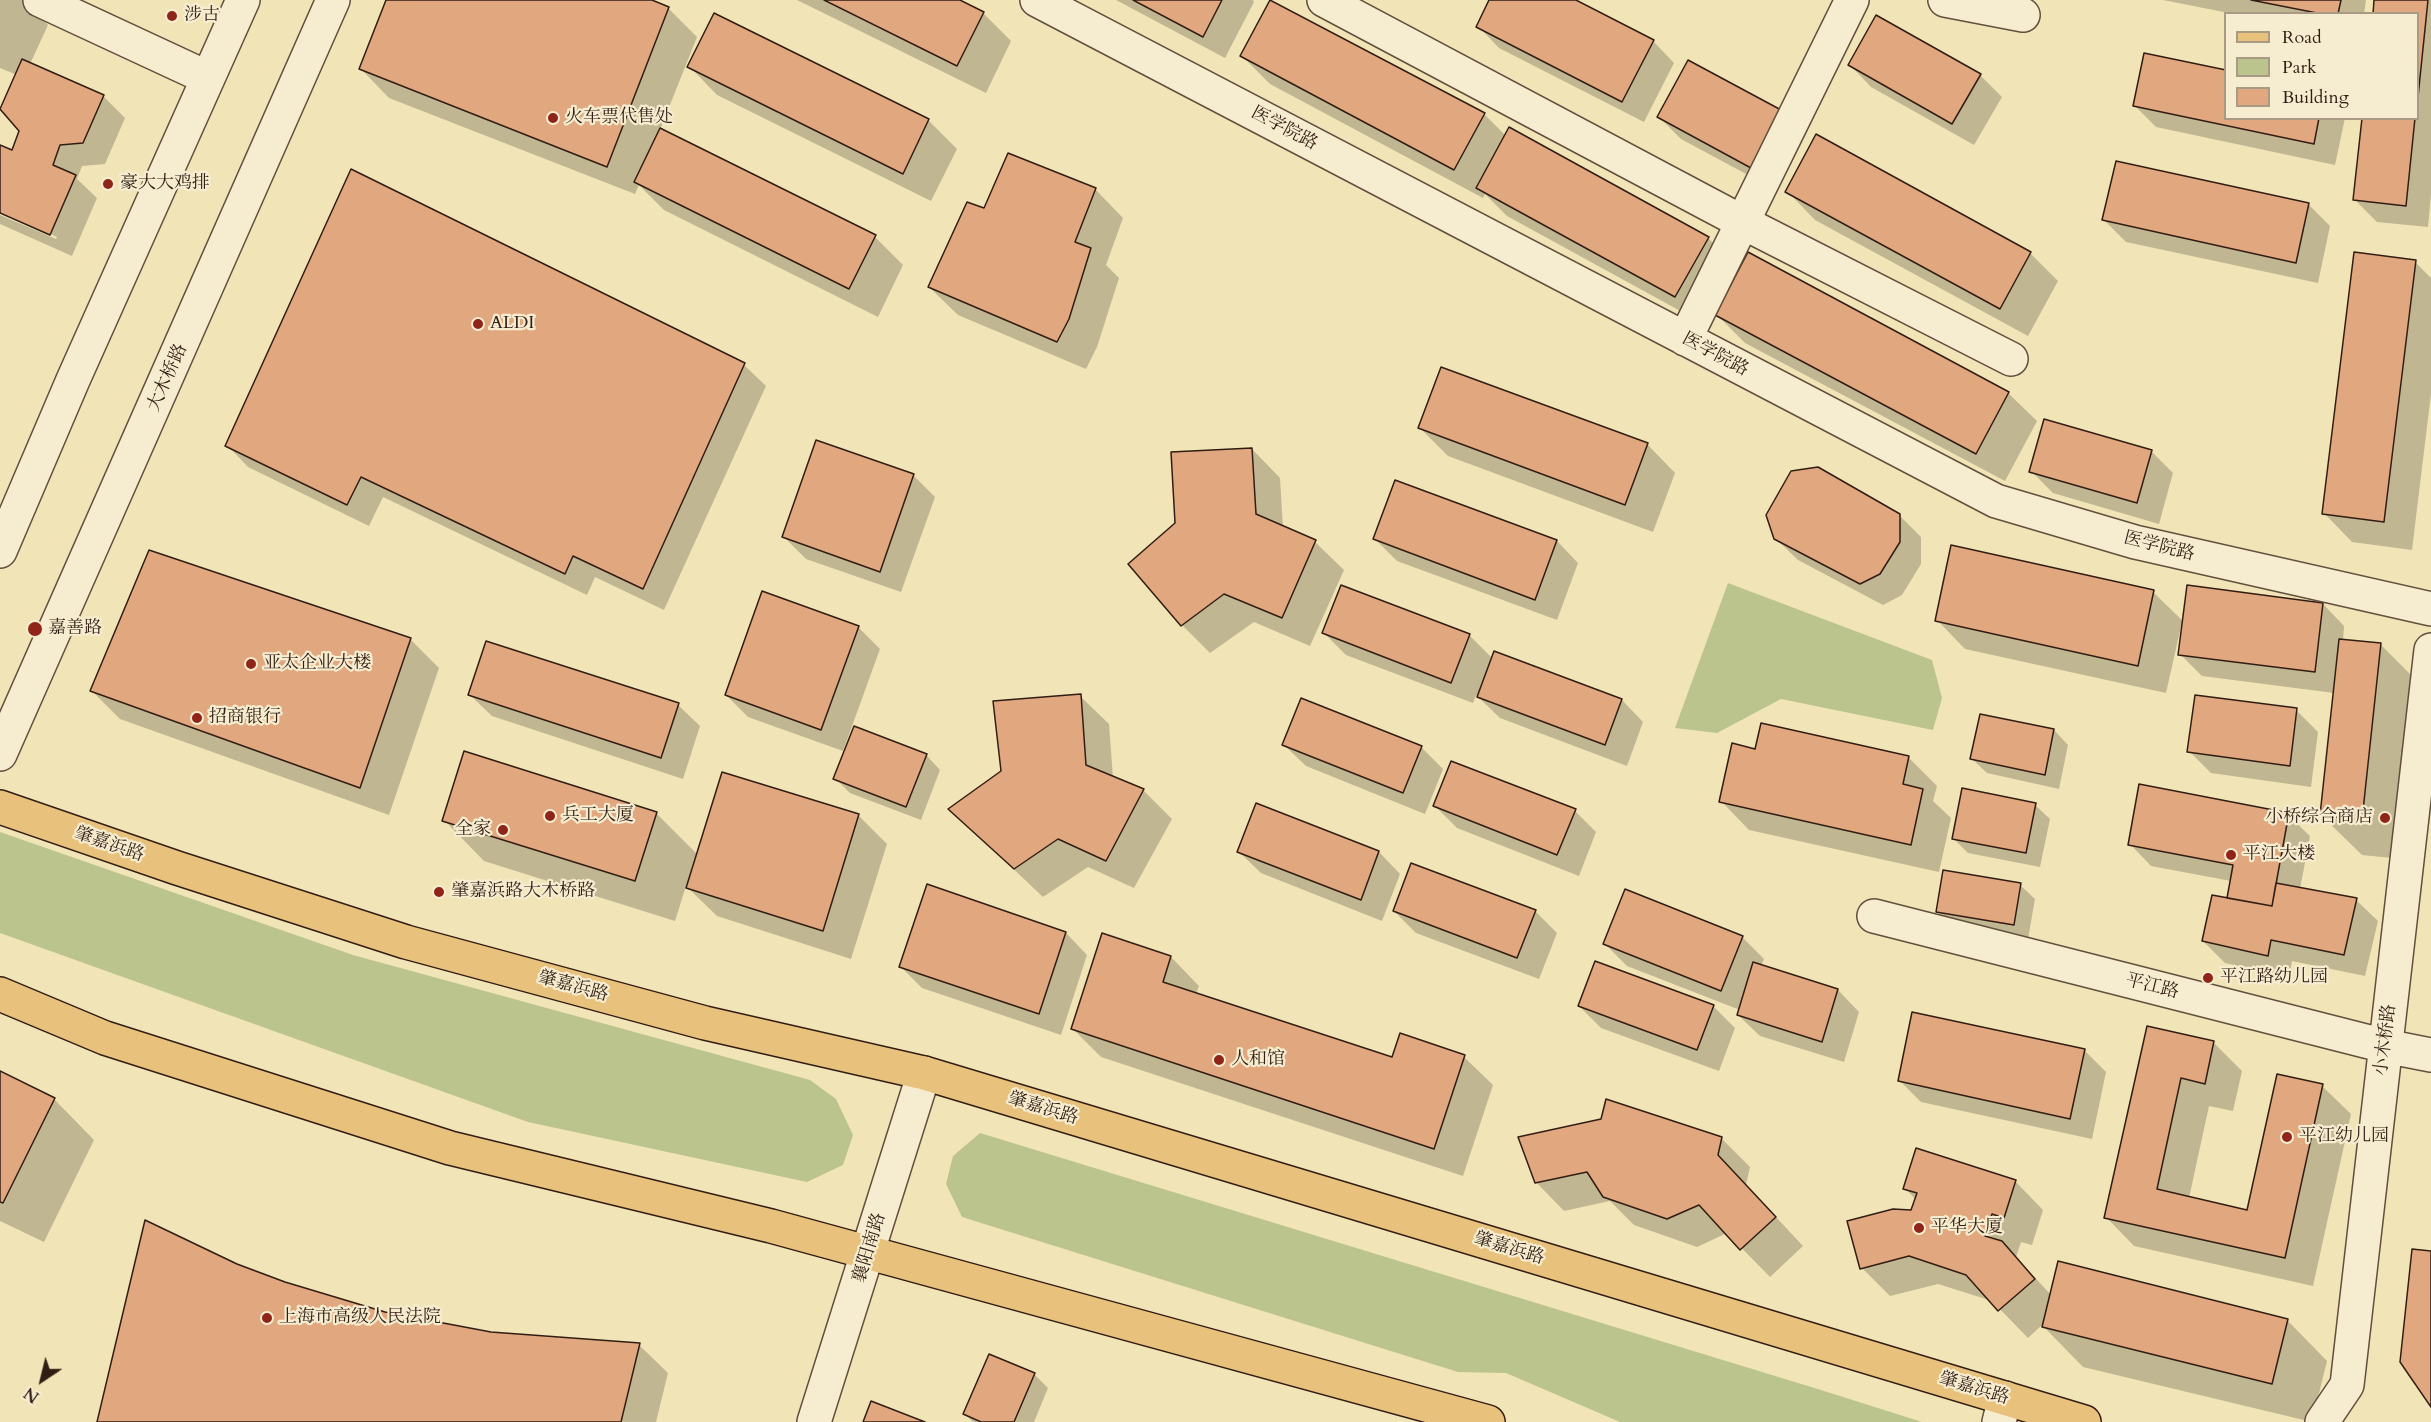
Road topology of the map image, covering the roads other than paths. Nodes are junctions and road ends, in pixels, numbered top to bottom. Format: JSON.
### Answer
{"nodes":[{"id":1,"x":40,"y":0,"type":"edge"},
{"id":2,"x":243,"y":0,"type":"edge"},
{"id":3,"x":333,"y":0,"type":"edge"},
{"id":4,"x":1037,"y":0,"type":"edge"},
{"id":5,"x":1324,"y":0,"type":"edge"},
{"id":6,"x":1852,"y":0,"type":"edge"},
{"id":7,"x":1945,"y":0,"type":"edge"},
{"id":8,"x":2023,"y":15,"type":"dead end"},
{"id":9,"x":208,"y":78,"type":"junction"},
{"id":10,"x":1744,"y":222,"type":"junction"},
{"id":11,"x":1685,"y":339,"type":"junction"},
{"id":12,"x":2011,"y":359,"type":"dead end"},
{"id":13,"x":0,"y":551,"type":"edge"},
{"id":14,"x":2431,"y":609,"type":"edge"},
{"id":15,"x":2431,"y":650,"type":"edge"},
{"id":16,"x":0,"y":754,"type":"edge"},
{"id":17,"x":0,"y":807,"type":"edge"},
{"id":18,"x":1874,"y":916,"type":"dead end"},
{"id":19,"x":0,"y":994,"type":"edge"},
{"id":20,"x":2385,"y":1046,"type":"junction"},
{"id":21,"x":2431,"y":1054,"type":"edge"},
{"id":22,"x":924,"y":1073,"type":"junction"},
{"id":23,"x":869,"y":1253,"type":"junction"},
{"id":24,"x":2002,"y":1410,"type":"edge"},
{"id":25,"x":814,"y":1422,"type":"edge"},
{"id":26,"x":1488,"y":1422,"type":"edge"},
{"id":27,"x":2084,"y":1422,"type":"edge"},
{"id":28,"x":2322,"y":1422,"type":"edge"}],
"edges":[{"from":1,"to":9,"type":"street"},
{"from":2,"to":9,"type":"street"},
{"from":3,"to":16,"type":"street","name":"大木桥路"},
{"from":4,"to":11,"type":"street","name":"医学院路"},
{"from":5,"to":10,"type":"street"},
{"from":6,"to":10,"type":"street"},
{"from":7,"to":8,"type":"street"},
{"from":9,"to":13,"type":"street"},
{"from":10,"to":11,"type":"street"},
{"from":10,"to":12,"type":"street"},
{"from":11,"to":14,"type":"street","name":"医学院路"},
{"from":15,"to":20,"type":"street","name":"小木桥路"},
{"from":17,"to":22,"type":"main road","name":"肇嘉浜路"},
{"from":18,"to":20,"type":"street","name":"平江路"},
{"from":19,"to":23,"type":"main road"},
{"from":20,"to":21,"type":"street","name":"平江路"},
{"from":20,"to":28,"type":"street","name":"小木桥路"},
{"from":22,"to":23,"type":"street","name":"襄阳南路"},
{"from":22,"to":24,"type":"main road","name":"肇嘉浜路"},
{"from":23,"to":25,"type":"street","name":"襄阳南路"},
{"from":23,"to":26,"type":"main road"},
{"from":24,"to":27,"type":"main road","name":"肇嘉浜路"}]}
